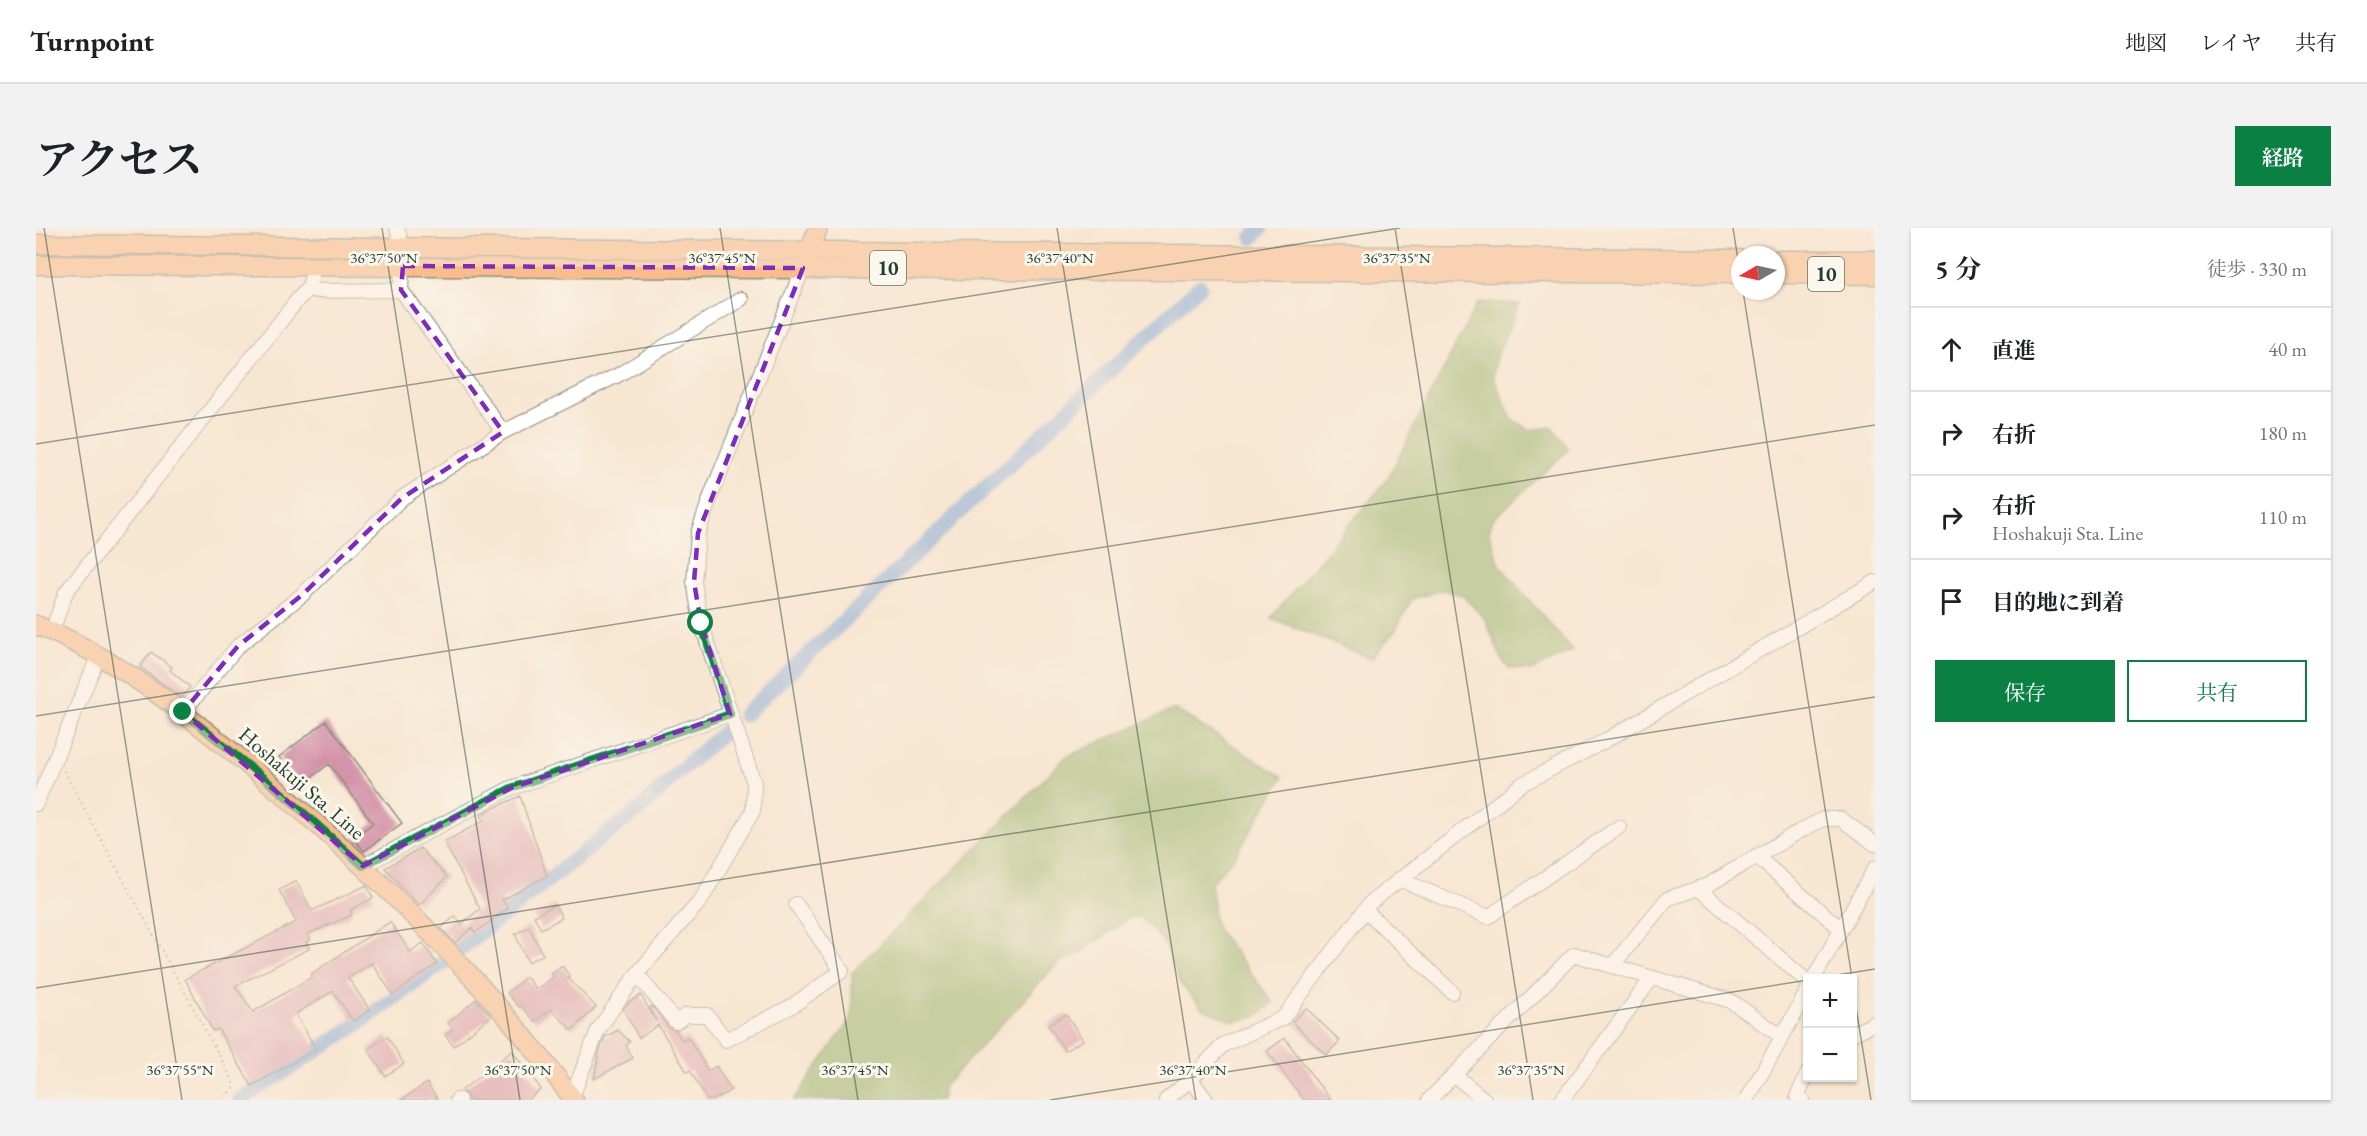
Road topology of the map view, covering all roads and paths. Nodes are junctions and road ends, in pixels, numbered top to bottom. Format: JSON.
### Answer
{"nodes":[{"id":1,"x":397,"y":228,"type":"edge"},
{"id":2,"x":818,"y":228,"type":"edge"},
{"id":3,"x":36,"y":244,"type":"edge"},
{"id":4,"x":403,"y":257,"type":"junction"},
{"id":5,"x":1731,"y":259,"type":"edge"},
{"id":6,"x":806,"y":260,"type":"junction"},
{"id":7,"x":1785,"y":260,"type":"edge"},
{"id":8,"x":1875,"y":260,"type":"edge"},
{"id":9,"x":36,"y":265,"type":"edge"},
{"id":10,"x":312,"y":267,"type":"junction"},
{"id":11,"x":1731,"y":274,"type":"edge"},
{"id":12,"x":1785,"y":274,"type":"edge"},
{"id":13,"x":1875,"y":275,"type":"edge"},
{"id":14,"x":309,"y":289,"type":"junction"},
{"id":15,"x":401,"y":290,"type":"junction"},
{"id":16,"x":741,"y":299,"type":"dead end"},
{"id":17,"x":503,"y":432,"type":"junction"},
{"id":18,"x":1875,"y":582,"type":"edge"},
{"id":19,"x":44,"y":628,"type":"edge"},
{"id":20,"x":99,"y":654,"type":"junction"},
{"id":21,"x":183,"y":712,"type":"junction"},
{"id":22,"x":730,"y":714,"type":"junction"},
{"id":23,"x":57,"y":758,"type":"junction"},
{"id":24,"x":36,"y":804,"type":"edge"},
{"id":25,"x":1619,"y":827,"type":"dead end"},
{"id":26,"x":1875,"y":844,"type":"edge"},
{"id":27,"x":1756,"y":856,"type":"junction"},
{"id":28,"x":363,"y":866,"type":"junction"},
{"id":29,"x":1875,"y":868,"type":"edge"},
{"id":30,"x":1399,"y":879,"type":"junction"},
{"id":31,"x":1698,"y":888,"type":"junction"},
{"id":32,"x":796,"y":904,"type":"dead end"},
{"id":33,"x":1365,"y":910,"type":"junction"},
{"id":34,"x":1841,"y":930,"type":"junction"},
{"id":35,"x":1612,"y":966,"type":"junction"},
{"id":36,"x":637,"y":974,"type":"junction"},
{"id":37,"x":1816,"y":974,"type":"edge"},
{"id":38,"x":1652,"y":978,"type":"junction"},
{"id":39,"x":1803,"y":978,"type":"edge"},
{"id":40,"x":1452,"y":992,"type":"dead end"},
{"id":41,"x":1803,"y":999,"type":"edge"},
{"id":42,"x":1875,"y":1023,"type":"edge"},
{"id":43,"x":1857,"y":1032,"type":"edge"},
{"id":44,"x":1782,"y":1037,"type":"junction"},
{"id":45,"x":1454,"y":1075,"type":"junction"},
{"id":46,"x":1191,"y":1079,"type":"junction"},
{"id":47,"x":1804,"y":1082,"type":"edge"},
{"id":48,"x":573,"y":1099,"type":"edge"},
{"id":49,"x":219,"y":1100,"type":"edge"},
{"id":50,"x":1166,"y":1100,"type":"edge"},
{"id":51,"x":1206,"y":1100,"type":"edge"},
{"id":52,"x":1429,"y":1100,"type":"edge"},
{"id":53,"x":1485,"y":1100,"type":"edge"},
{"id":54,"x":1562,"y":1100,"type":"edge"},
{"id":55,"x":1747,"y":1100,"type":"edge"},
{"id":56,"x":1802,"y":1100,"type":"edge"}],
"edges":[{"from":1,"to":4,"type":"street"},
{"from":2,"to":6,"type":"main road"},
{"from":3,"to":4,"type":"main road","number":"10"},
{"from":4,"to":6,"type":"main road","number":"10"},
{"from":4,"to":10,"type":"main road","number":"10"},
{"from":4,"to":15,"type":"street"},
{"from":5,"to":6,"type":"main road","number":"10"},
{"from":6,"to":11,"type":"main road","number":"10"},
{"from":6,"to":22,"type":"street"},
{"from":7,"to":8,"type":"main road","number":"10"},
{"from":9,"to":10,"type":"main road","number":"10"},
{"from":10,"to":14,"type":"street"},
{"from":12,"to":13,"type":"main road","number":"10"},
{"from":14,"to":15,"type":"street"},
{"from":14,"to":19,"type":"street"},
{"from":15,"to":17,"type":"street"},
{"from":16,"to":17,"type":"street"},
{"from":17,"to":21,"type":"street"},
{"from":18,"to":30,"type":"street"},
{"from":19,"to":20,"type":"main road","name":"Hoshakuji Sta. Line"},
{"from":20,"to":21,"type":"main road","name":"Hoshakuji Sta. Line"},
{"from":20,"to":23,"type":"street"},
{"from":21,"to":28,"type":"main road","name":"Hoshakuji Sta. Line"},
{"from":22,"to":28,"type":"street"},
{"from":22,"to":36,"type":"street"},
{"from":23,"to":24,"type":"street"},
{"from":23,"to":49,"type":"path"},
{"from":25,"to":30,"type":"street"},
{"from":26,"to":27,"type":"street"},
{"from":27,"to":31,"type":"street"},
{"from":27,"to":34,"type":"street"},
{"from":28,"to":48,"type":"main road","name":"Hoshakuji Sta. Line"},
{"from":29,"to":34,"type":"street"},
{"from":30,"to":33,"type":"street"},
{"from":31,"to":35,"type":"street"},
{"from":31,"to":39,"type":"street"},
{"from":32,"to":36,"type":"street"},
{"from":33,"to":40,"type":"street"},
{"from":33,"to":46,"type":"street"},
{"from":34,"to":37,"type":"street"},
{"from":35,"to":38,"type":"street"},
{"from":35,"to":45,"type":"street"},
{"from":36,"to":48,"type":"street"},
{"from":38,"to":44,"type":"street"},
{"from":38,"to":54,"type":"street"},
{"from":41,"to":44,"type":"street"},
{"from":42,"to":43,"type":"street"},
{"from":44,"to":55,"type":"street"},
{"from":45,"to":52,"type":"street"},
{"from":45,"to":53,"type":"street"},
{"from":46,"to":50,"type":"street"},
{"from":46,"to":51,"type":"street"},
{"from":47,"to":56,"type":"street"}]}
